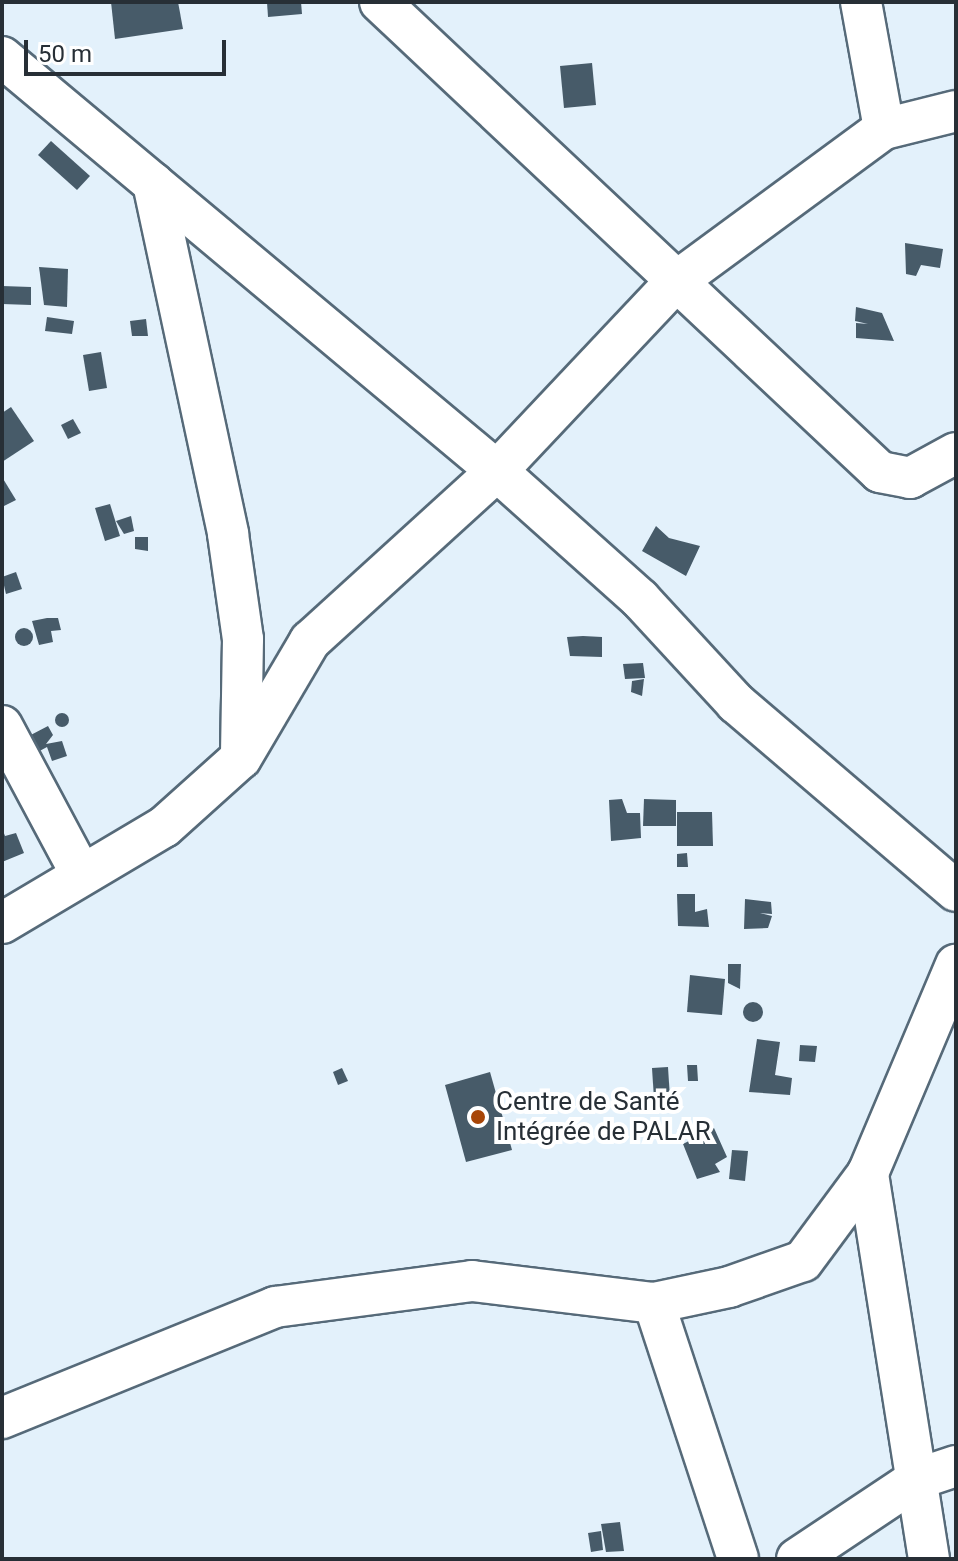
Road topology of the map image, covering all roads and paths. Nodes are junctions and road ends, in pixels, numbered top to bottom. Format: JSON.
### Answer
{"nodes":[{"id":1,"x":380,"y":2,"type":"edge"},
{"id":2,"x":861,"y":2,"type":"edge"},
{"id":3,"x":2,"y":57,"type":"edge"},
{"id":4,"x":956,"y":111,"type":"edge"},
{"id":5,"x":884,"y":129,"type":"junction"},
{"id":6,"x":153,"y":183,"type":"junction"},
{"id":7,"x":674,"y":283,"type":"junction"},
{"id":8,"x":956,"y":453,"type":"edge"},
{"id":9,"x":497,"y":471,"type":"junction"},
{"id":10,"x":2,"y":726,"type":"edge"},
{"id":11,"x":241,"y":758,"type":"junction"},
{"id":12,"x":81,"y":874,"type":"junction"},
{"id":13,"x":956,"y":891,"type":"edge"},
{"id":14,"x":2,"y":923,"type":"edge"},
{"id":15,"x":956,"y":965,"type":"edge"},
{"id":16,"x":868,"y":1173,"type":"junction"},
{"id":17,"x":654,"y":1303,"type":"junction"},
{"id":18,"x":2,"y":1418,"type":"edge"},
{"id":19,"x":956,"y":1466,"type":"edge"},
{"id":20,"x":917,"y":1479,"type":"junction"},
{"id":21,"x":738,"y":1559,"type":"edge"},
{"id":22,"x":797,"y":1559,"type":"edge"},
{"id":23,"x":929,"y":1559,"type":"edge"}],
"edges":[{"from":1,"to":7,"type":"street"},
{"from":2,"to":5,"type":"street"},
{"from":3,"to":6,"type":"street"},
{"from":4,"to":5,"type":"street"},
{"from":5,"to":7,"type":"street"},
{"from":6,"to":9,"type":"street"},
{"from":6,"to":11,"type":"street"},
{"from":7,"to":8,"type":"street"},
{"from":7,"to":9,"type":"street"},
{"from":9,"to":11,"type":"street"},
{"from":9,"to":13,"type":"street"},
{"from":10,"to":12,"type":"street"},
{"from":11,"to":12,"type":"street"},
{"from":12,"to":14,"type":"street"},
{"from":15,"to":16,"type":"street"},
{"from":16,"to":17,"type":"street"},
{"from":16,"to":20,"type":"street"},
{"from":17,"to":18,"type":"street"},
{"from":17,"to":21,"type":"street"},
{"from":19,"to":20,"type":"street"},
{"from":20,"to":22,"type":"street"},
{"from":20,"to":23,"type":"street"}]}
